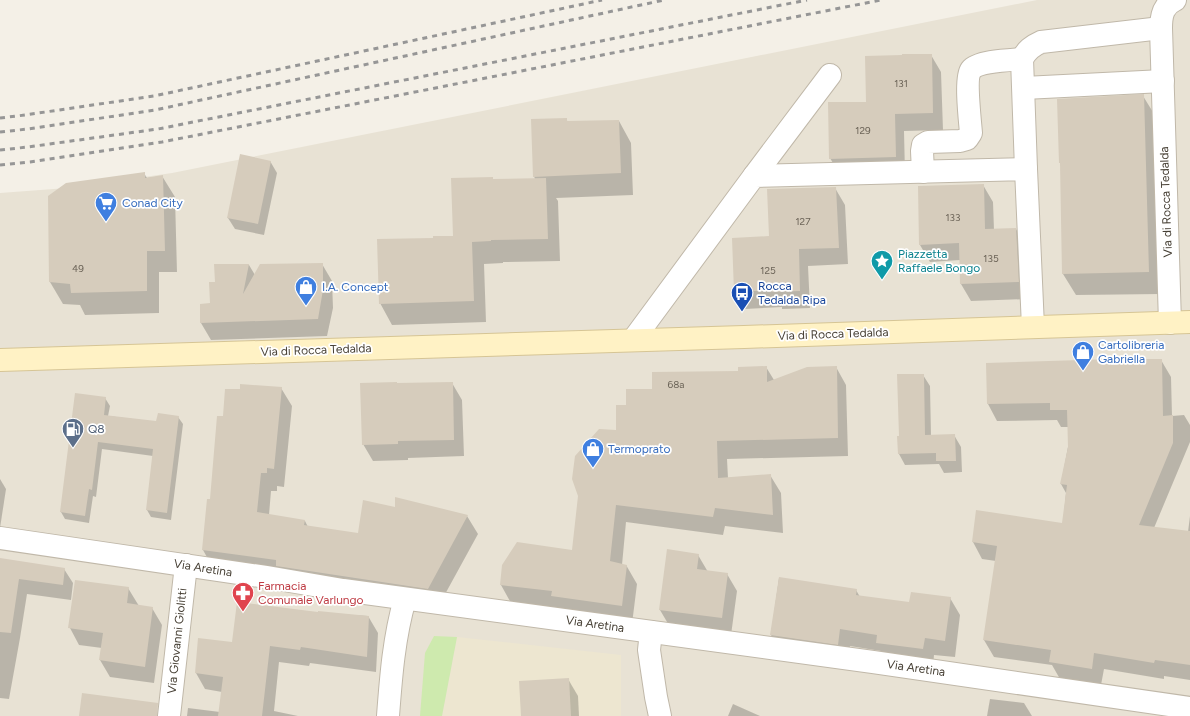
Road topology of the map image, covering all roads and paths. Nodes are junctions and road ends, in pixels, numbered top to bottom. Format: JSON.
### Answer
{"nodes":[{"id":1,"x":1175,"y":0,"type":"edge"},
{"id":2,"x":1161,"y":28,"type":"junction"},
{"id":3,"x":1022,"y":59,"type":"junction"},
{"id":4,"x":830,"y":75,"type":"dead end"},
{"id":5,"x":1163,"y":81,"type":"junction"},
{"id":6,"x":1024,"y":88,"type":"junction"},
{"id":7,"x":1026,"y":170,"type":"junction"},
{"id":8,"x":922,"y":172,"type":"junction"},
{"id":9,"x":754,"y":176,"type":"junction"},
{"id":10,"x":1180,"y":322,"type":"edge"},
{"id":11,"x":1033,"y":327,"type":"junction"},
{"id":12,"x":633,"y":340,"type":"junction"},
{"id":13,"x":0,"y":360,"type":"edge"},
{"id":14,"x":0,"y":538,"type":"edge"},
{"id":15,"x":186,"y":565,"type":"junction"},
{"id":16,"x":405,"y":598,"type":"junction"},
{"id":17,"x":651,"y":632,"type":"junction"},
{"id":18,"x":1190,"y":708,"type":"edge"},
{"id":19,"x":169,"y":716,"type":"edge"},
{"id":20,"x":388,"y":716,"type":"edge"},
{"id":21,"x":660,"y":716,"type":"edge"}],
"edges":[{"from":1,"to":2,"type":"street","name":"Via di Rocca Tedalda"},
{"from":2,"to":3,"type":"street"},
{"from":2,"to":5,"type":"street","name":"Via di Rocca Tedalda"},
{"from":3,"to":6,"type":"street"},
{"from":3,"to":8,"type":"street"},
{"from":4,"to":9,"type":"street"},
{"from":5,"to":6,"type":"street"},
{"from":5,"to":10,"type":"street","name":"Via di Rocca Tedalda"},
{"from":6,"to":7,"type":"street"},
{"from":7,"to":8,"type":"street"},
{"from":7,"to":11,"type":"street"},
{"from":8,"to":9,"type":"street"},
{"from":9,"to":12,"type":"street"},
{"from":10,"to":11,"type":"street","name":"Via di Rocca Tedalda"},
{"from":11,"to":12,"type":"street","name":"Via di Rocca Tedalda"},
{"from":12,"to":13,"type":"street","name":"Via di Rocca Tedalda"},
{"from":14,"to":15,"type":"street","name":"Via Aretina"},
{"from":15,"to":16,"type":"street","name":"Via Aretina"},
{"from":15,"to":19,"type":"street","name":"Via Giovanni Giolitti"},
{"from":16,"to":17,"type":"street","name":"Via Aretina"},
{"from":16,"to":20,"type":"street"},
{"from":17,"to":18,"type":"street","name":"Via Aretina"},
{"from":17,"to":21,"type":"street"}]}
